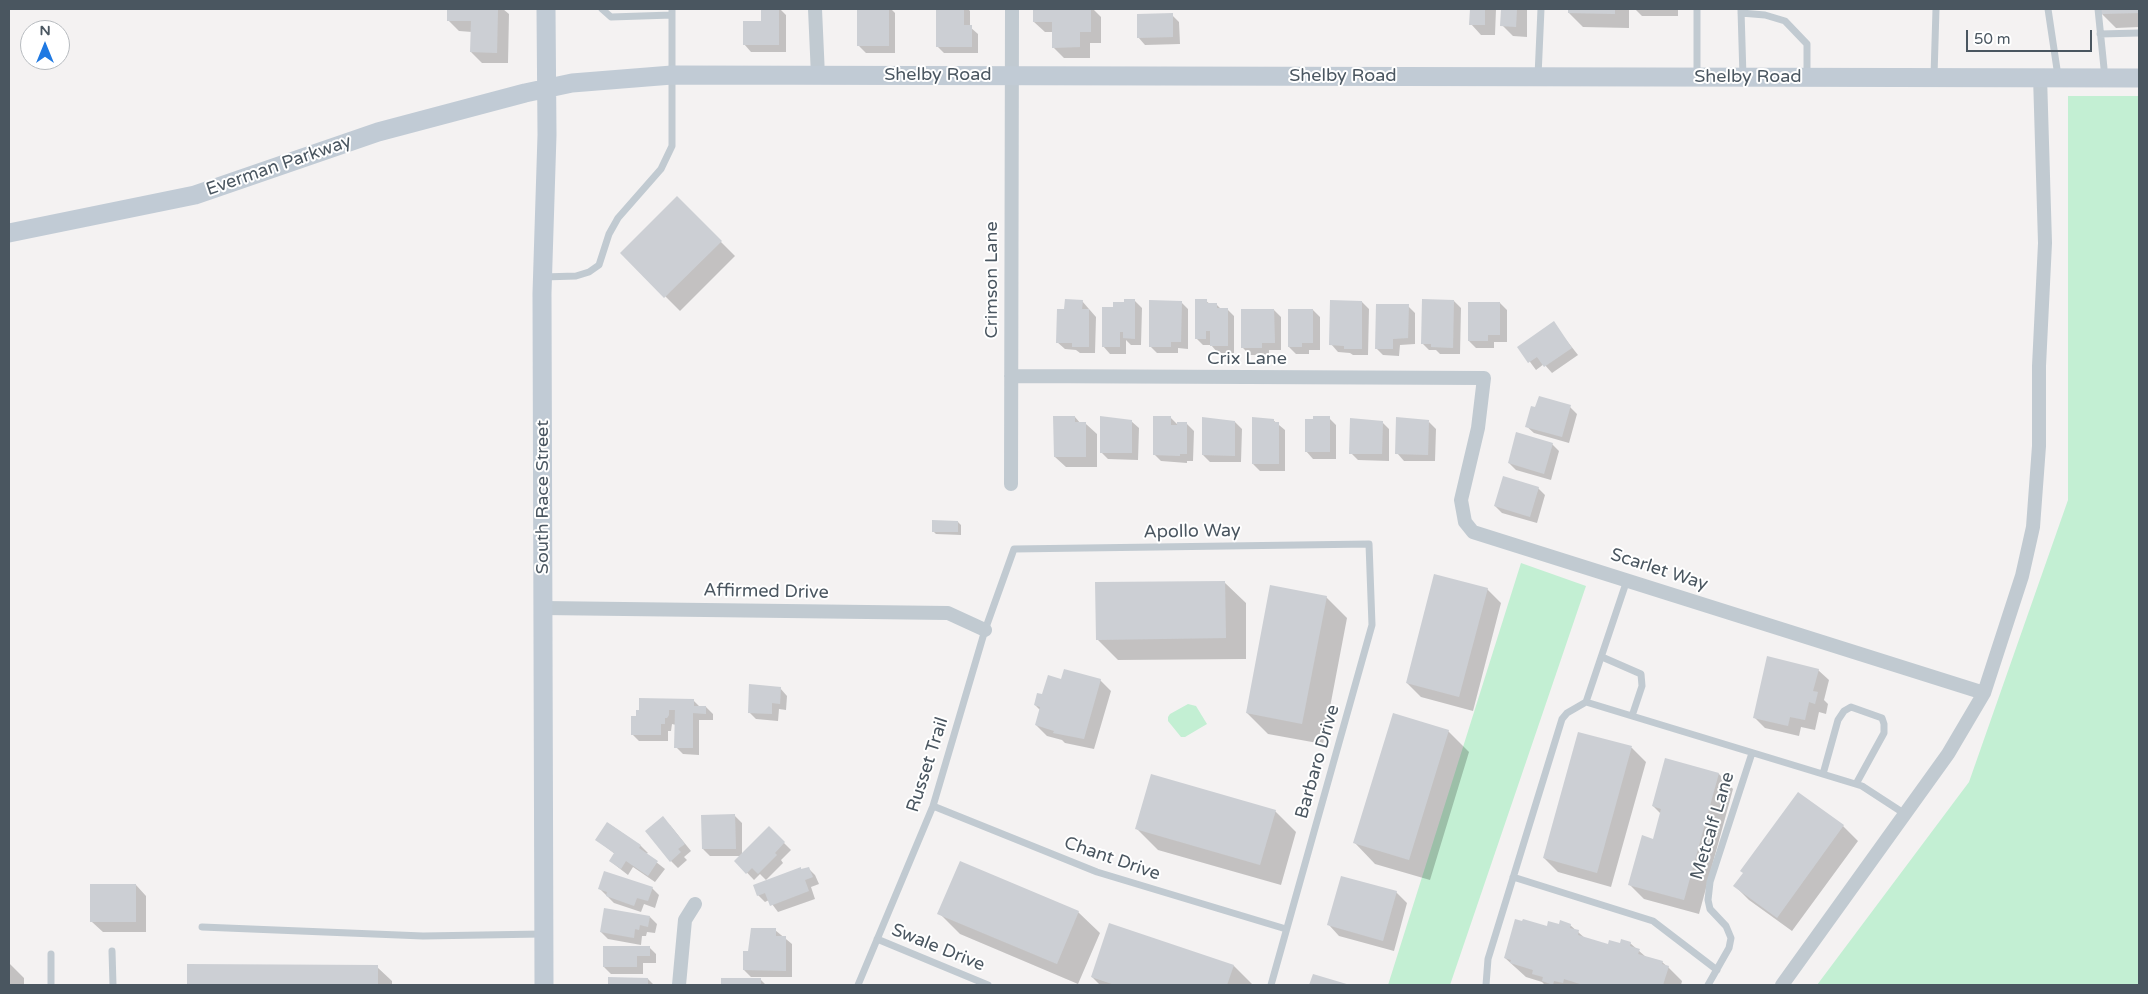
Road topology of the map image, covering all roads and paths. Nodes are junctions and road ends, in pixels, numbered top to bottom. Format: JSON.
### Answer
{"nodes":[{"id":1,"x":546,"y":9,"type":"edge"},
{"id":2,"x":602,"y":9,"type":"edge"},
{"id":3,"x":815,"y":9,"type":"edge"},
{"id":4,"x":1012,"y":9,"type":"edge"},
{"id":5,"x":1541,"y":9,"type":"edge"},
{"id":6,"x":1697,"y":9,"type":"edge"},
{"id":7,"x":1936,"y":9,"type":"edge"},
{"id":8,"x":2048,"y":9,"type":"edge"},
{"id":9,"x":2098,"y":9,"type":"edge"},
{"id":10,"x":1741,"y":11,"type":"edge"},
{"id":11,"x":672,"y":12,"type":"edge"},
{"id":12,"x":2139,"y":33,"type":"edge"},
{"id":13,"x":2100,"y":34,"type":"junction"},
{"id":14,"x":672,"y":75,"type":"junction"},
{"id":15,"x":1012,"y":75,"type":"junction"},
{"id":16,"x":818,"y":76,"type":"junction"},
{"id":17,"x":1538,"y":76,"type":"junction"},
{"id":18,"x":2049,"y":76,"type":"junction"},
{"id":19,"x":1697,"y":77,"type":"junction"},
{"id":20,"x":1743,"y":77,"type":"junction"},
{"id":21,"x":1807,"y":77,"type":"junction"},
{"id":22,"x":1934,"y":77,"type":"junction"},
{"id":23,"x":2105,"y":78,"type":"junction"},
{"id":24,"x":2139,"y":78,"type":"edge"},
{"id":25,"x":547,"y":88,"type":"junction"},
{"id":26,"x":9,"y":233,"type":"edge"},
{"id":27,"x":543,"y":277,"type":"junction"},
{"id":28,"x":1011,"y":376,"type":"junction"},
{"id":29,"x":1484,"y":378,"type":"joint"},
{"id":30,"x":1011,"y":484,"type":"dead end"},
{"id":31,"x":1369,"y":544,"type":"joint"},
{"id":32,"x":1014,"y":549,"type":"joint"},
{"id":33,"x":1626,"y":580,"type":"junction"},
{"id":34,"x":544,"y":608,"type":"junction"},
{"id":35,"x":985,"y":630,"type":"junction"},
{"id":36,"x":1602,"y":657,"type":"junction"},
{"id":37,"x":1984,"y":693,"type":"junction"},
{"id":38,"x":1586,"y":702,"type":"junction"},
{"id":39,"x":1632,"y":716,"type":"junction"},
{"id":40,"x":1752,"y":753,"type":"junction"},
{"id":41,"x":1823,"y":774,"type":"junction"},
{"id":42,"x":1856,"y":784,"type":"junction"},
{"id":43,"x":933,"y":806,"type":"junction"},
{"id":44,"x":1905,"y":814,"type":"junction"},
{"id":45,"x":1514,"y":877,"type":"junction"},
{"id":46,"x":695,"y":904,"type":"dead end"},
{"id":47,"x":202,"y":926,"type":"dead end"},
{"id":48,"x":1286,"y":929,"type":"junction"},
{"id":49,"x":545,"y":934,"type":"junction"},
{"id":50,"x":877,"y":939,"type":"junction"},
{"id":51,"x":112,"y":951,"type":"dead end"},
{"id":52,"x":51,"y":954,"type":"dead end"},
{"id":53,"x":1717,"y":970,"type":"junction"},
{"id":54,"x":51,"y":985,"type":"edge"},
{"id":55,"x":113,"y":985,"type":"edge"},
{"id":56,"x":544,"y":985,"type":"edge"},
{"id":57,"x":679,"y":985,"type":"edge"},
{"id":58,"x":858,"y":985,"type":"edge"},
{"id":59,"x":988,"y":985,"type":"edge"},
{"id":60,"x":1271,"y":985,"type":"edge"},
{"id":61,"x":1486,"y":985,"type":"edge"},
{"id":62,"x":1708,"y":985,"type":"edge"},
{"id":63,"x":1782,"y":985,"type":"edge"}],
"edges":[{"from":1,"to":25,"type":"main road","name":"South Race Street"},
{"from":2,"to":11,"type":"lane"},
{"from":3,"to":16,"type":"street"},
{"from":4,"to":15,"type":"street","name":"Crimson Lane"},
{"from":5,"to":17,"type":"lane"},
{"from":6,"to":19,"type":"lane"},
{"from":7,"to":22,"type":"lane"},
{"from":8,"to":18,"type":"lane"},
{"from":9,"to":13,"type":"lane"},
{"from":10,"to":20,"type":"lane"},
{"from":10,"to":21,"type":"lane"},
{"from":11,"to":14,"type":"lane"},
{"from":12,"to":13,"type":"lane"},
{"from":13,"to":23,"type":"lane"},
{"from":14,"to":16,"type":"main road","name":"Shelby Road"},
{"from":14,"to":25,"type":"main road","name":"Shelby Road"},
{"from":14,"to":27,"type":"lane"},
{"from":15,"to":16,"type":"main road","name":"Shelby Road"},
{"from":15,"to":17,"type":"main road","name":"Shelby Road"},
{"from":15,"to":28,"type":"street","name":"Crimson Lane"},
{"from":17,"to":19,"type":"main road","name":"Shelby Road"},
{"from":18,"to":22,"type":"main road","name":"Shelby Road"},
{"from":18,"to":23,"type":"main road","name":"Shelby Road"},
{"from":18,"to":37,"type":"street"},
{"from":19,"to":20,"type":"main road","name":"Shelby Road"},
{"from":20,"to":21,"type":"main road","name":"Shelby Road"},
{"from":21,"to":22,"type":"main road","name":"Shelby Road"},
{"from":23,"to":24,"type":"main road","name":"Shelby Road"},
{"from":25,"to":26,"type":"main road","name":"Everman Parkway"},
{"from":25,"to":27,"type":"main road","name":"South Race Street"},
{"from":27,"to":34,"type":"main road","name":"South Race Street"},
{"from":28,"to":29,"type":"street","name":"Crix Lane"},
{"from":28,"to":30,"type":"street","name":"Crimson Lane"},
{"from":29,"to":33,"type":"street","name":"Scarlet Way"},
{"from":31,"to":32,"type":"lane","name":"Apollo Way"},
{"from":31,"to":48,"type":"lane","name":"Barbaro Drive"},
{"from":32,"to":35,"type":"lane","name":"Russet Trail"},
{"from":33,"to":36,"type":"lane"},
{"from":33,"to":37,"type":"street","name":"Scarlet Way"},
{"from":34,"to":35,"type":"street","name":"Affirmed Drive"},
{"from":34,"to":49,"type":"main road","name":"South Race Street"},
{"from":35,"to":43,"type":"lane","name":"Russet Trail"},
{"from":36,"to":38,"type":"lane"},
{"from":36,"to":39,"type":"lane"},
{"from":37,"to":44,"type":"street"},
{"from":38,"to":39,"type":"lane"},
{"from":38,"to":45,"type":"lane"},
{"from":39,"to":40,"type":"lane"},
{"from":40,"to":41,"type":"lane"},
{"from":40,"to":53,"type":"lane","name":"Metcalf Lane"},
{"from":41,"to":42,"type":"lane"},
{"from":41,"to":42,"type":"lane"},
{"from":42,"to":44,"type":"lane"},
{"from":43,"to":48,"type":"lane","name":"Chant Drive"},
{"from":43,"to":50,"type":"lane","name":"Russet Trail"},
{"from":44,"to":63,"type":"street"},
{"from":45,"to":53,"type":"lane"},
{"from":45,"to":61,"type":"lane"},
{"from":46,"to":57,"type":"street"},
{"from":47,"to":49,"type":"lane"},
{"from":48,"to":60,"type":"lane","name":"Barbaro Drive"},
{"from":49,"to":56,"type":"main road","name":"South Race Street"},
{"from":50,"to":58,"type":"lane","name":"Russet Trail"},
{"from":50,"to":59,"type":"lane","name":"Swale Drive"},
{"from":51,"to":55,"type":"lane"},
{"from":52,"to":54,"type":"lane"},
{"from":53,"to":62,"type":"lane","name":"Metcalf Lane"}]}
